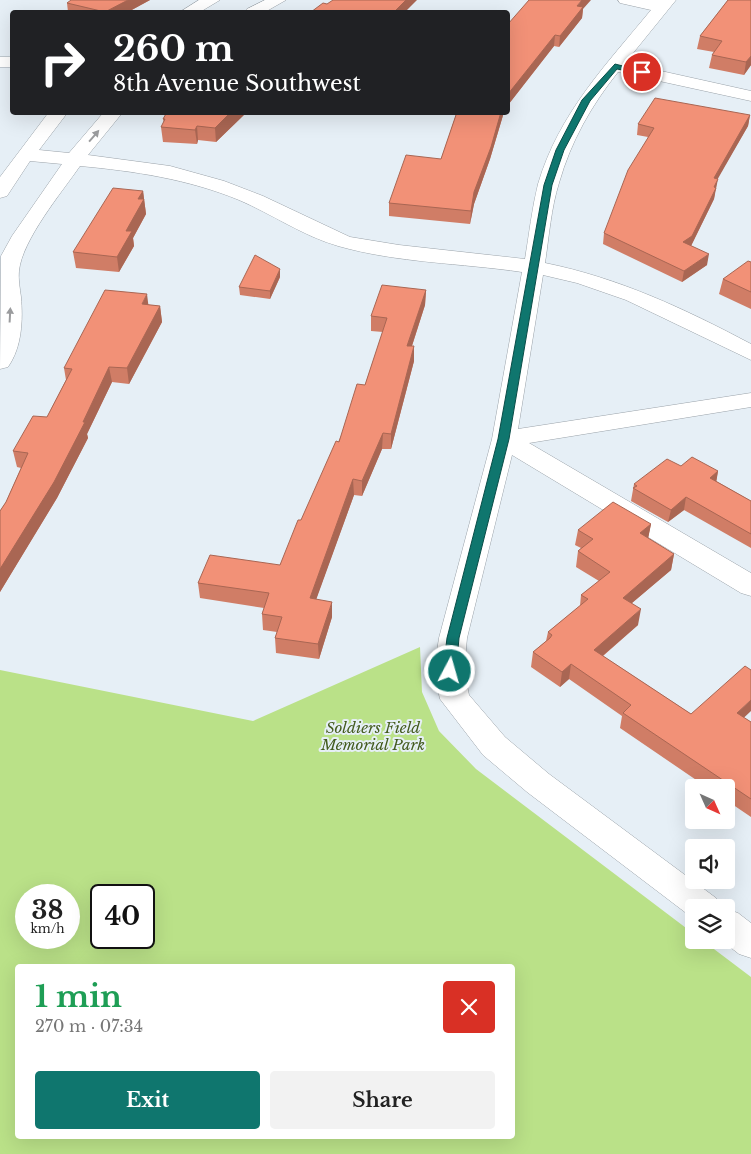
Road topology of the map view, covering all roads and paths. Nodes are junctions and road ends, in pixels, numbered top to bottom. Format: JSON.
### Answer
{"nodes":[{"id":1,"x":212,"y":0,"type":"edge"},
{"id":2,"x":278,"y":0,"type":"edge"},
{"id":3,"x":626,"y":0,"type":"edge"},
{"id":4,"x":666,"y":3,"type":"edge"},
{"id":5,"x":192,"y":10,"type":"edge"},
{"id":6,"x":258,"y":10,"type":"edge"},
{"id":7,"x":615,"y":66,"type":"junction"},
{"id":8,"x":751,"y":96,"type":"edge"},
{"id":9,"x":57,"y":115,"type":"edge"},
{"id":10,"x":112,"y":115,"type":"edge"},
{"id":11,"x":25,"y":155,"type":"junction"},
{"id":12,"x":74,"y":160,"type":"junction"},
{"id":13,"x":0,"y":192,"type":"edge"},
{"id":14,"x":533,"y":267,"type":"junction"},
{"id":15,"x":751,"y":353,"type":"edge"},
{"id":16,"x":0,"y":362,"type":"edge"},
{"id":17,"x":751,"y":400,"type":"edge"},
{"id":18,"x":504,"y":439,"type":"junction"},
{"id":19,"x":751,"y":586,"type":"edge"},
{"id":20,"x":692,"y":899,"type":"edge"},
{"id":21,"x":735,"y":931,"type":"edge"},
{"id":22,"x":751,"y":943,"type":"edge"}],
"edges":[{"from":1,"to":5,"type":"street"},
{"from":2,"to":6,"type":"street"},
{"from":3,"to":4,"type":"street"},
{"from":4,"to":7,"type":"street"},
{"from":7,"to":8,"type":"street"},
{"from":7,"to":14,"type":"street"},
{"from":9,"to":11,"type":"street"},
{"from":12,"to":10,"type":"street","one_way":true},
{"from":11,"to":12,"type":"street"},
{"from":11,"to":13,"type":"street"},
{"from":12,"to":14,"type":"street"},
{"from":16,"to":12,"type":"street","one_way":true},
{"from":14,"to":15,"type":"street"},
{"from":14,"to":18,"type":"street"},
{"from":17,"to":18,"type":"street"},
{"from":18,"to":19,"type":"street"},
{"from":18,"to":20,"type":"street"},
{"from":21,"to":22,"type":"street"}]}
